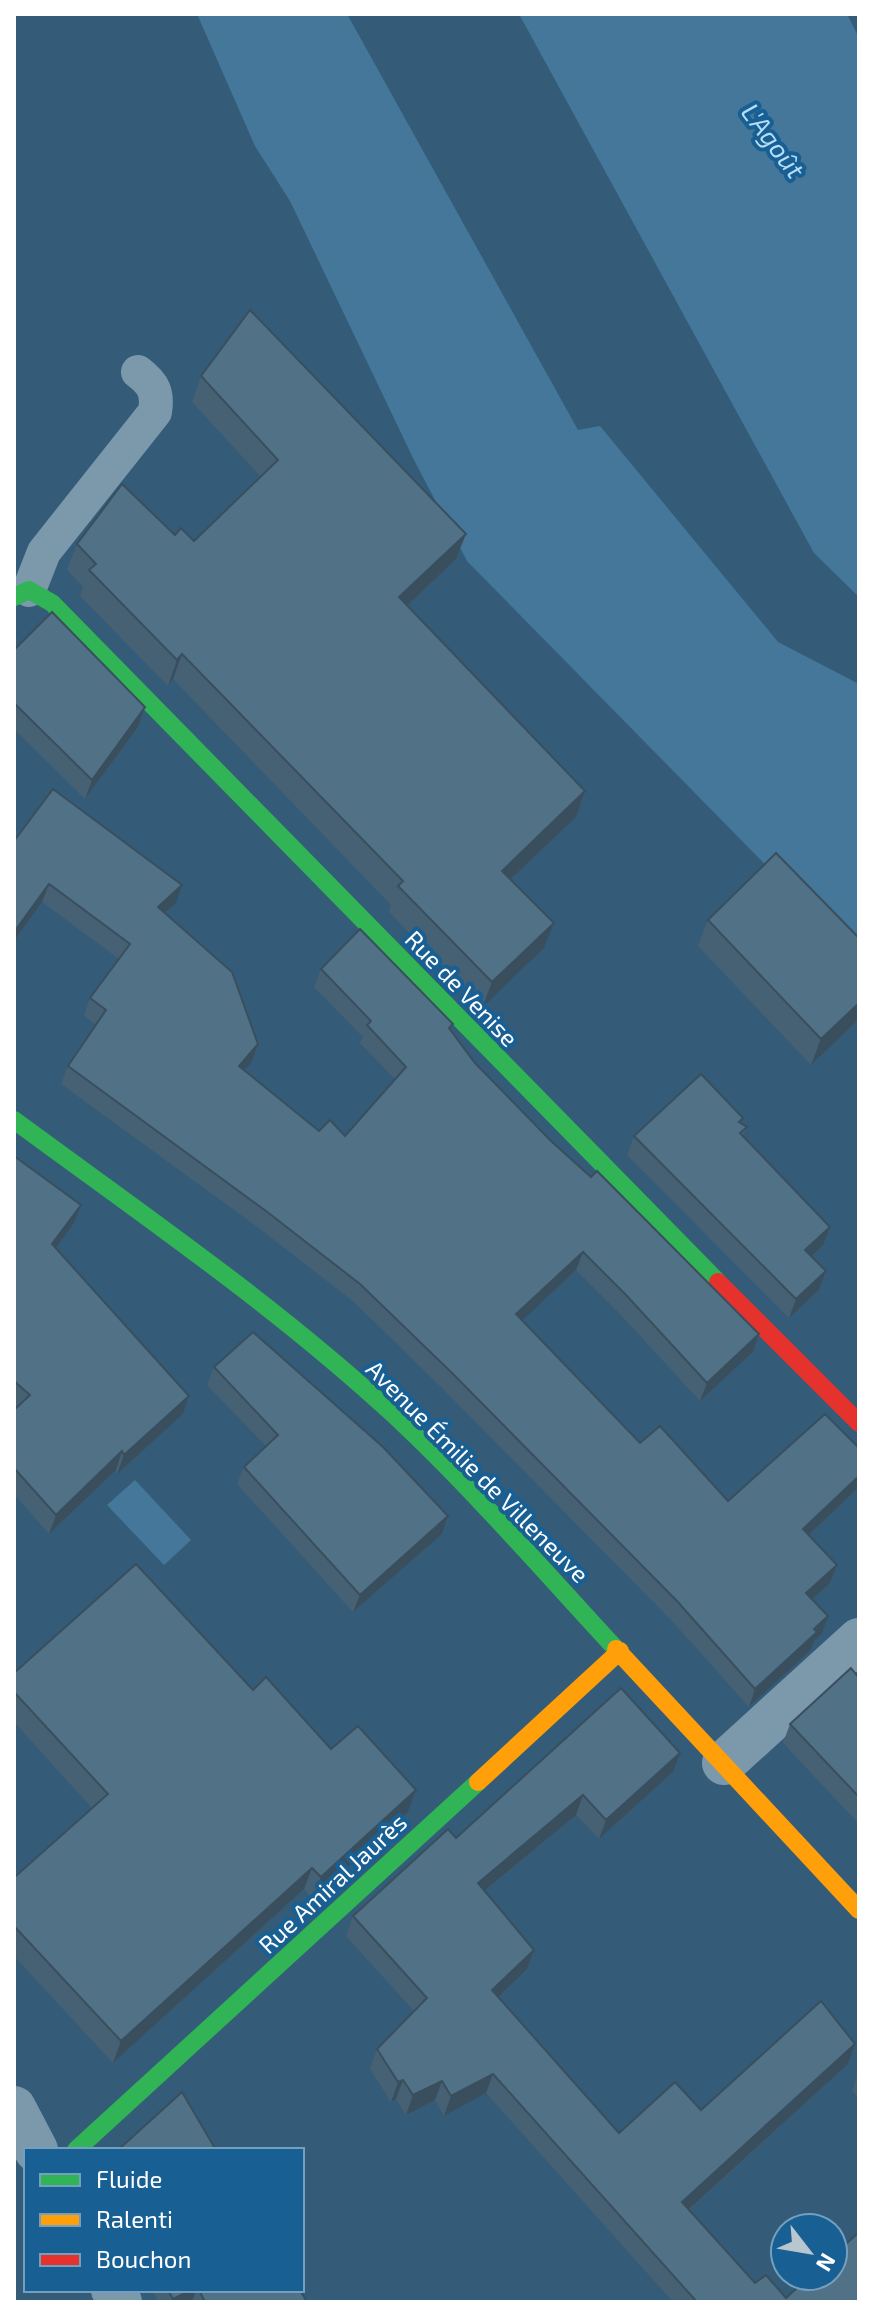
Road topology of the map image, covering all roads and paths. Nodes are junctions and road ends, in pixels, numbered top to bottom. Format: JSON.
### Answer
{"nodes":[{"id":1,"x":138,"y":372,"type":"dead end"},
{"id":2,"x":21,"y":594,"type":"edge"},
{"id":3,"x":14,"y":1120,"type":"edge"},
{"id":4,"x":859,"y":1423,"type":"edge"},
{"id":5,"x":859,"y":1640,"type":"edge"},
{"id":6,"x":620,"y":1651,"type":"junction"},
{"id":7,"x":724,"y":1763,"type":"junction"},
{"id":8,"x":859,"y":1910,"type":"edge"},
{"id":9,"x":14,"y":2108,"type":"edge"},
{"id":10,"x":35,"y":2148,"type":"edge"},
{"id":11,"x":78,"y":2148,"type":"edge"}],
"edges":[{"from":1,"to":2,"type":"lane"},
{"from":2,"to":4,"type":"street","name":"Rue de Venise"},
{"from":3,"to":6,"type":"street","name":"Avenue Émilie de Villeneuve"},
{"from":5,"to":7,"type":"street"},
{"from":6,"to":7,"type":"street","name":"Avenue Émilie de Villeneuve"},
{"from":6,"to":11,"type":"street","name":"Rue Amiral Jaurès"},
{"from":7,"to":8,"type":"street","name":"Avenue Émilie de Villeneuve"},
{"from":9,"to":10,"type":"street"}]}
